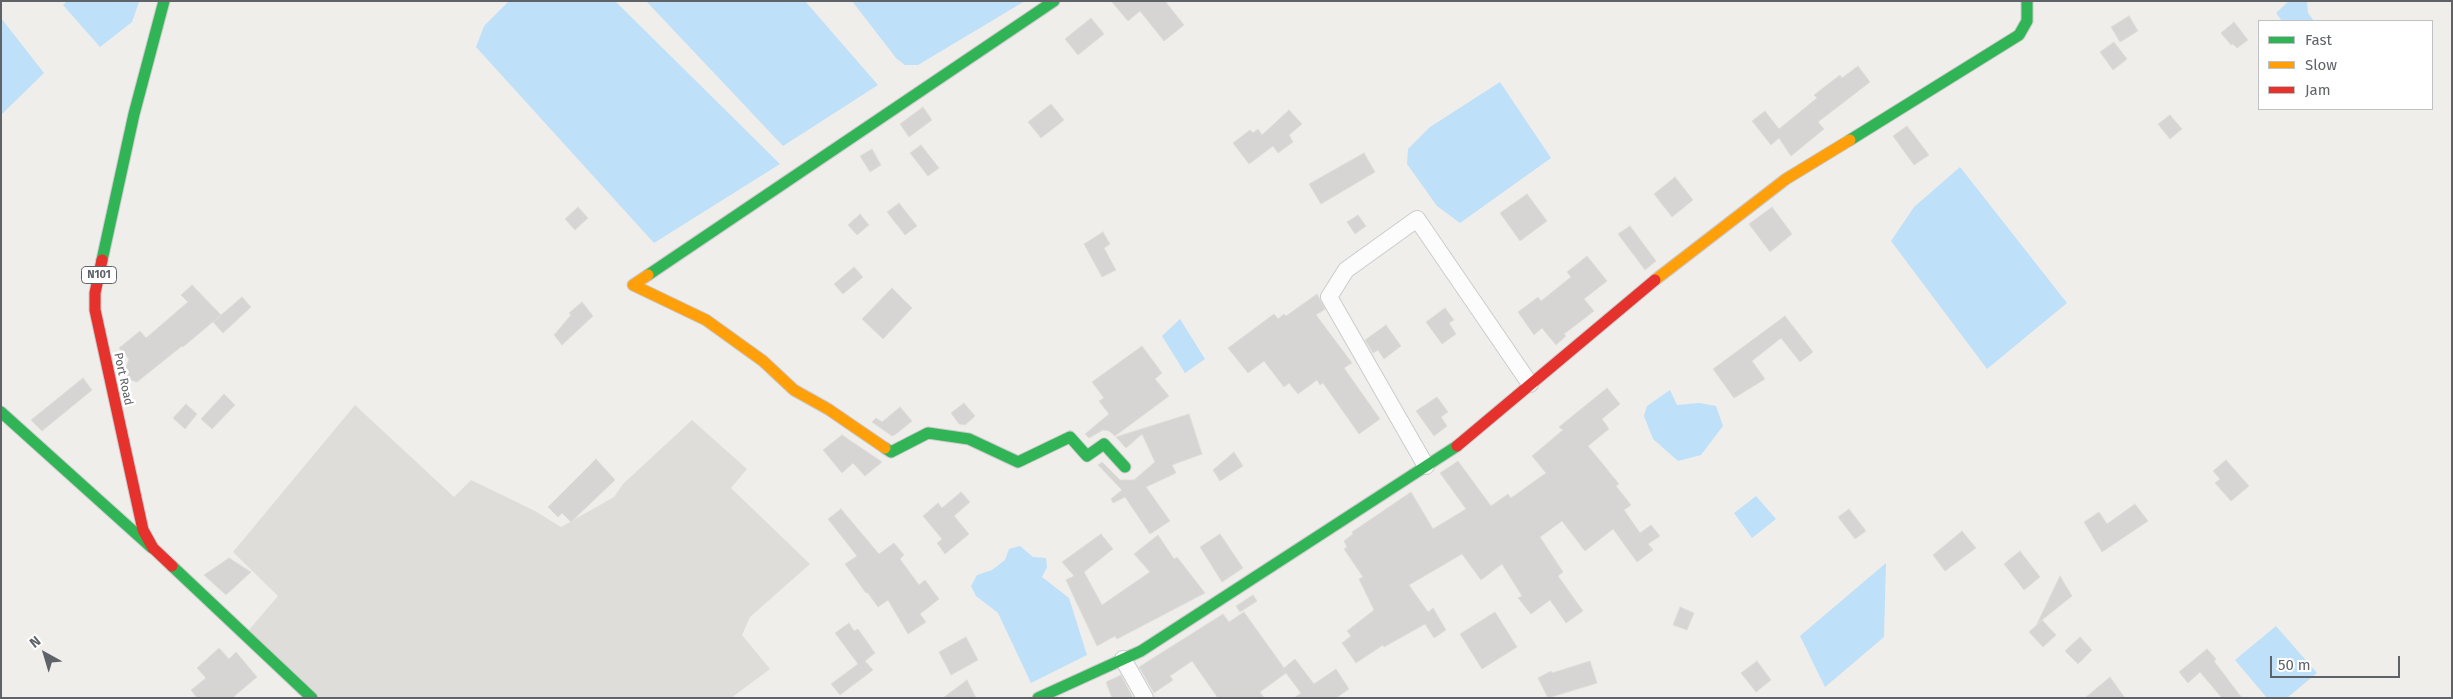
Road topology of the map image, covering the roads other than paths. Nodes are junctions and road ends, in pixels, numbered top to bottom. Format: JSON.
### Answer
{"nodes":[{"id":1,"x":164,"y":1,"type":"edge"},
{"id":2,"x":1054,"y":1,"type":"edge"},
{"id":3,"x":2027,"y":1,"type":"edge"},
{"id":4,"x":1530,"y":384,"type":"junction"},
{"id":5,"x":1,"y":412,"type":"edge"},
{"id":6,"x":1426,"y":466,"type":"junction"},
{"id":7,"x":1125,"y":467,"type":"dead end"},
{"id":8,"x":153,"y":548,"type":"junction"},
{"id":9,"x":1123,"y":659,"type":"junction"},
{"id":10,"x":312,"y":698,"type":"edge"},
{"id":11,"x":1038,"y":698,"type":"edge"},
{"id":12,"x":1145,"y":698,"type":"edge"}],
"edges":[{"from":1,"to":8,"type":"main road","name":"Port Road","number":"N101"},
{"from":2,"to":7,"type":"main road"},
{"from":3,"to":4,"type":"main road"},
{"from":4,"to":6,"type":"main road"},
{"from":4,"to":6,"type":"street"},
{"from":5,"to":8,"type":"main road"},
{"from":6,"to":9,"type":"main road"},
{"from":8,"to":10,"type":"main road","name":"Port Road","number":"N101"},
{"from":9,"to":11,"type":"main road"},
{"from":9,"to":12,"type":"street"}]}
